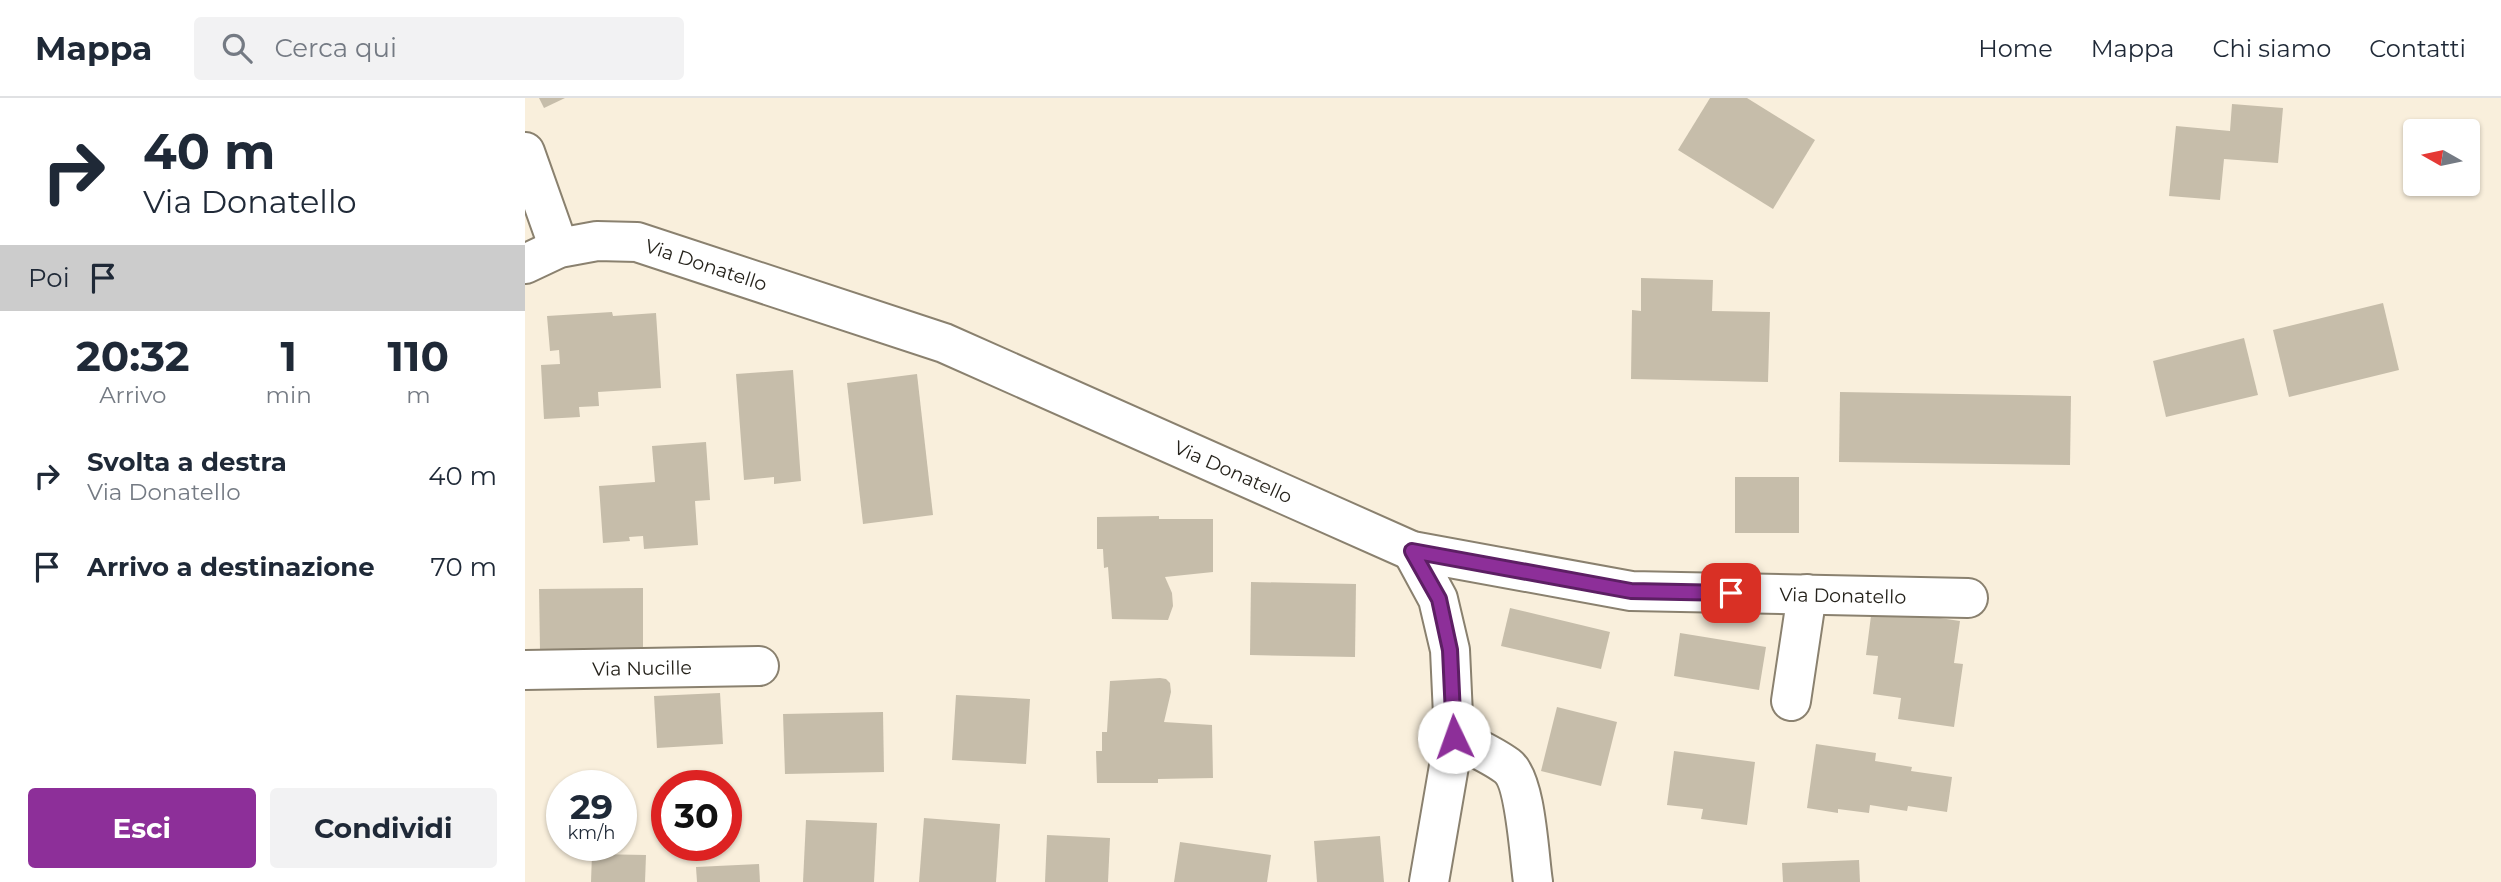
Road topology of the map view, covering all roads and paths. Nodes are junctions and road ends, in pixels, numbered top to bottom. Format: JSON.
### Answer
{"nodes":[{"id":1,"x":525,"y":152,"type":"edge"},
{"id":2,"x":559,"y":248,"type":"junction"},
{"id":3,"x":525,"y":264,"type":"edge"},
{"id":4,"x":1412,"y":551,"type":"junction"},
{"id":5,"x":1807,"y":594,"type":"junction"},
{"id":6,"x":1968,"y":598,"type":"dead end"},
{"id":7,"x":759,"y":666,"type":"dead end"},
{"id":8,"x":525,"y":670,"type":"edge"},
{"id":9,"x":1791,"y":701,"type":"dead end"},
{"id":10,"x":1454,"y":737,"type":"junction"},
{"id":11,"x":1429,"y":882,"type":"edge"},
{"id":12,"x":1533,"y":882,"type":"edge"}],
"edges":[{"from":1,"to":2,"type":"street"},
{"from":2,"to":3,"type":"street","name":"Via Donatello"},
{"from":2,"to":4,"type":"street","name":"Via Donatello"},
{"from":4,"to":5,"type":"street","name":"Via Donatello"},
{"from":4,"to":10,"type":"street"},
{"from":5,"to":6,"type":"street","name":"Via Donatello"},
{"from":5,"to":9,"type":"street"},
{"from":7,"to":8,"type":"street","name":"Via Nucille"},
{"from":10,"to":11,"type":"street"},
{"from":10,"to":12,"type":"street"}]}
